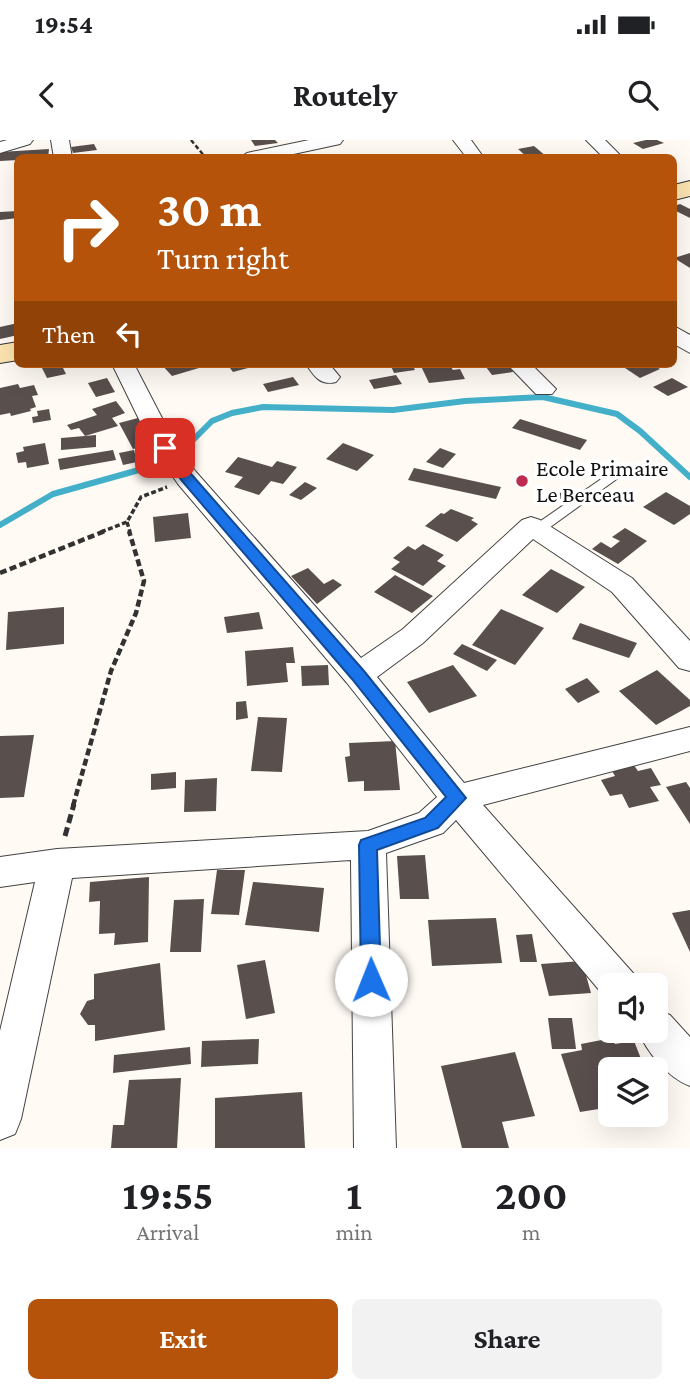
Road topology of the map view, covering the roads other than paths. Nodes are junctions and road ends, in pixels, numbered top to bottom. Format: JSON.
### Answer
{"nodes":[{"id":1,"x":24,"y":140,"type":"edge"},
{"id":2,"x":462,"y":140,"type":"edge"},
{"id":3,"x":595,"y":140,"type":"edge"},
{"id":4,"x":329,"y":141,"type":"edge"},
{"id":5,"x":0,"y":148,"type":"edge"},
{"id":6,"x":266,"y":154,"type":"edge"},
{"id":7,"x":473,"y":154,"type":"edge"},
{"id":8,"x":611,"y":154,"type":"edge"},
{"id":9,"x":125,"y":368,"type":"edge"},
{"id":10,"x":522,"y":368,"type":"edge"},
{"id":11,"x":544,"y":388,"type":"dead end"},
{"id":12,"x":621,"y":470,"type":"dead end"},
{"id":13,"x":537,"y":530,"type":"junction"},
{"id":14,"x":690,"y":660,"type":"edge"},
{"id":15,"x":358,"y":675,"type":"junction"},
{"id":16,"x":690,"y":739,"type":"edge"},
{"id":17,"x":457,"y":798,"type":"junction"},
{"id":18,"x":368,"y":845,"type":"junction"},
{"id":19,"x":57,"y":864,"type":"junction"},
{"id":20,"x":0,"y":872,"type":"edge"},
{"id":21,"x":609,"y":973,"type":"edge"},
{"id":22,"x":668,"y":1042,"type":"edge"},
{"id":23,"x":690,"y":1067,"type":"edge"},
{"id":24,"x":0,"y":1119,"type":"edge"},
{"id":25,"x":374,"y":1148,"type":"edge"}],
"edges":[{"from":1,"to":5,"type":"street"},
{"from":2,"to":7,"type":"street"},
{"from":3,"to":8,"type":"street"},
{"from":4,"to":6,"type":"street"},
{"from":9,"to":15,"type":"street"},
{"from":10,"to":11,"type":"street"},
{"from":12,"to":13,"type":"lane"},
{"from":13,"to":14,"type":"street"},
{"from":13,"to":15,"type":"street"},
{"from":15,"to":17,"type":"street"},
{"from":16,"to":17,"type":"street"},
{"from":17,"to":18,"type":"street"},
{"from":17,"to":21,"type":"street"},
{"from":18,"to":19,"type":"street"},
{"from":18,"to":25,"type":"street"},
{"from":19,"to":20,"type":"street"},
{"from":19,"to":24,"type":"street"},
{"from":22,"to":23,"type":"street"}]}
